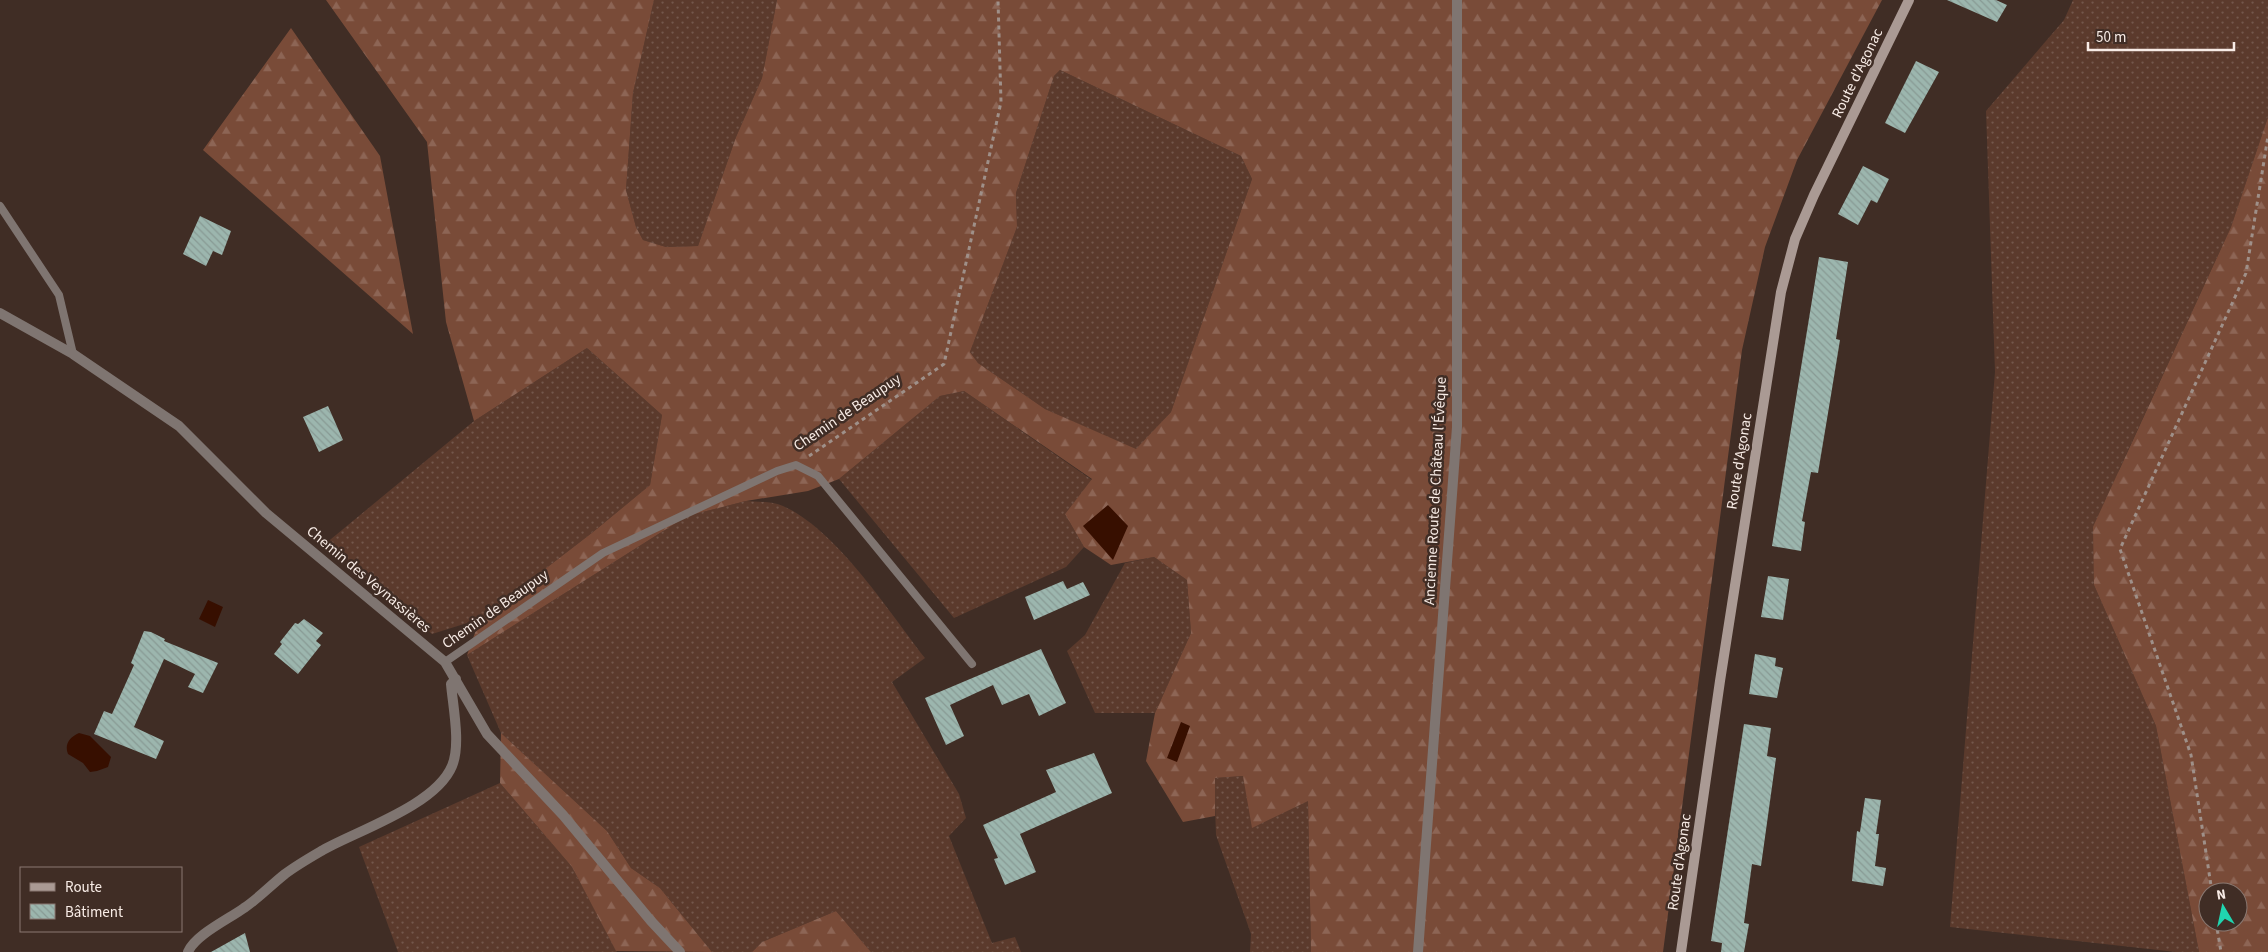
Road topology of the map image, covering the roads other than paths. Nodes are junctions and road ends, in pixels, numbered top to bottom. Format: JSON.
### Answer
{"nodes":[{"id":1,"x":1457,"y":0,"type":"edge"},
{"id":2,"x":1910,"y":0,"type":"edge"},
{"id":3,"x":0,"y":206,"type":"edge"},
{"id":4,"x":0,"y":313,"type":"edge"},
{"id":5,"x":73,"y":354,"type":"junction"},
{"id":6,"x":445,"y":662,"type":"junction"},
{"id":7,"x":972,"y":664,"type":"dead end"},
{"id":8,"x":456,"y":680,"type":"junction"},
{"id":9,"x":188,"y":952,"type":"edge"},
{"id":10,"x":680,"y":952,"type":"edge"},
{"id":11,"x":1418,"y":952,"type":"edge"},
{"id":12,"x":1681,"y":952,"type":"edge"}],
"edges":[{"from":1,"to":11,"type":"street","name":"Ancienne Route de Château l'Évêque"},
{"from":2,"to":12,"type":"main road","name":"Route d'Agonac"},
{"from":3,"to":5,"type":"lane"},
{"from":4,"to":5,"type":"street","name":"Chemin des Veynassières"},
{"from":5,"to":6,"type":"street","name":"Chemin des Veynassières"},
{"from":6,"to":7,"type":"lane","name":"Chemin de Beaupuy"},
{"from":6,"to":8,"type":"street","name":"Chemin des Veynassières"},
{"from":8,"to":9,"type":"street"},
{"from":8,"to":10,"type":"street","name":"Chemin des Veynassières"}]}
